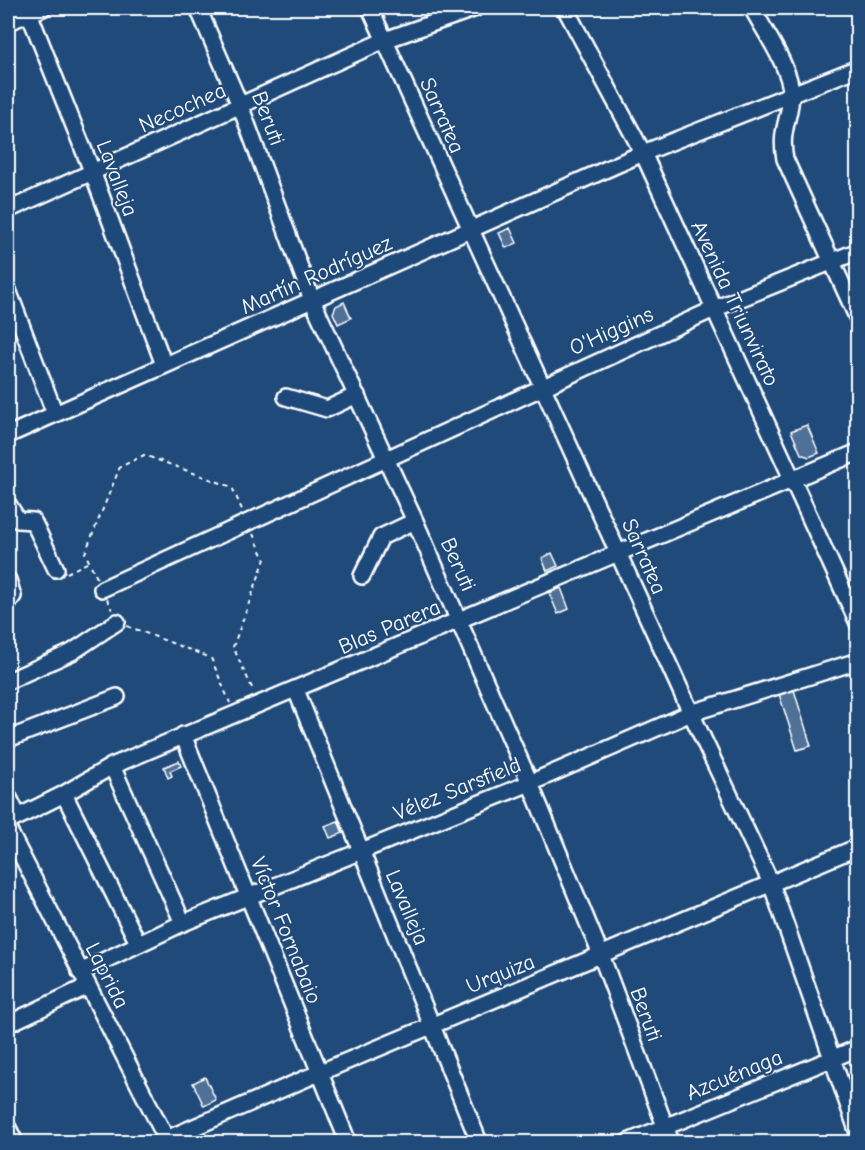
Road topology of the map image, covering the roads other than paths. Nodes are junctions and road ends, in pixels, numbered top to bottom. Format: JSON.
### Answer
{"nodes":[{"id":1,"x":198,"y":8,"type":"edge"},
{"id":2,"x":370,"y":8,"type":"edge"},
{"id":3,"x":476,"y":8,"type":"edge"},
{"id":4,"x":565,"y":8,"type":"edge"},
{"id":5,"x":752,"y":8,"type":"edge"},
{"id":6,"x":33,"y":9,"type":"edge"},
{"id":7,"x":8,"y":22,"type":"edge"},
{"id":8,"x":384,"y":40,"type":"junction"},
{"id":9,"x":856,"y":71,"type":"edge"},
{"id":10,"x":791,"y":93,"type":"junction"},
{"id":11,"x":240,"y":105,"type":"junction"},
{"id":12,"x":643,"y":153,"type":"junction"},
{"id":13,"x":92,"y":171,"type":"junction"},
{"id":14,"x":8,"y":210,"type":"edge"},
{"id":15,"x":469,"y":229,"type":"junction"},
{"id":16,"x":858,"y":251,"type":"edge"},
{"id":17,"x":831,"y":262,"type":"junction"},
{"id":18,"x":8,"y":290,"type":"edge"},
{"id":19,"x":312,"y":300,"type":"junction"},
{"id":20,"x":714,"y":309,"type":"junction"},
{"id":21,"x":858,"y":319,"type":"edge"},
{"id":22,"x":164,"y":365,"type":"junction"},
{"id":23,"x":542,"y":386,"type":"junction"},
{"id":24,"x":357,"y":395,"type":"junction"},
{"id":25,"x":286,"y":398,"type":"dead end"},
{"id":26,"x":55,"y":414,"type":"junction"},
{"id":27,"x":8,"y":435,"type":"edge"},
{"id":28,"x":858,"y":452,"type":"edge"},
{"id":29,"x":386,"y":459,"type":"junction"},
{"id":30,"x":791,"y":478,"type":"junction"},
{"id":31,"x":8,"y":504,"type":"edge"},
{"id":32,"x":415,"y":521,"type":"junction"},
{"id":33,"x":619,"y":552,"type":"junction"},
{"id":34,"x":59,"y":573,"type":"road end"},
{"id":35,"x":362,"y":576,"type":"dead end"},
{"id":36,"x":8,"y":580,"type":"edge"},
{"id":37,"x":102,"y":589,"type":"road end"},
{"id":38,"x":10,"y":600,"type":"edge"},
{"id":39,"x":460,"y":621,"type":"junction"},
{"id":40,"x":117,"y":622,"type":"road end"},
{"id":41,"x":858,"y":623,"type":"edge"},
{"id":42,"x":858,"y":661,"type":"edge"},
{"id":43,"x":8,"y":681,"type":"edge"},
{"id":44,"x":296,"y":690,"type":"junction"},
{"id":45,"x":117,"y":697,"type":"dead end"},
{"id":46,"x":691,"y":713,"type":"junction"},
{"id":47,"x":183,"y":735,"type":"junction"},
{"id":48,"x":8,"y":739,"type":"edge"},
{"id":49,"x":112,"y":766,"type":"junction"},
{"id":50,"x":530,"y":783,"type":"junction"},
{"id":51,"x":64,"y":794,"type":"junction"},
{"id":52,"x":8,"y":796,"type":"edge"},
{"id":53,"x":13,"y":819,"type":"edge"},
{"id":54,"x":8,"y":829,"type":"edge"},
{"id":55,"x":11,"y":845,"type":"edge"},
{"id":56,"x":858,"y":848,"type":"edge"},
{"id":57,"x":361,"y":851,"type":"junction"},
{"id":58,"x":771,"y":883,"type":"junction"},
{"id":59,"x":250,"y":897,"type":"junction"},
{"id":60,"x":183,"y":923,"type":"junction"},
{"id":61,"x":138,"y":943,"type":"junction"},
{"id":62,"x":602,"y":955,"type":"junction"},
{"id":63,"x":84,"y":979,"type":"junction"},
{"id":64,"x":8,"y":1024,"type":"edge"},
{"id":65,"x":433,"y":1025,"type":"junction"},
{"id":66,"x":858,"y":1048,"type":"edge"},
{"id":67,"x":832,"y":1059,"type":"junction"},
{"id":68,"x":321,"y":1072,"type":"junction"},
{"id":69,"x":665,"y":1127,"type":"junction"},
{"id":70,"x":8,"y":1128,"type":"edge"},
{"id":71,"x":858,"y":1133,"type":"edge"},
{"id":72,"x":165,"y":1142,"type":"edge"},
{"id":73,"x":15,"y":1143,"type":"edge"},
{"id":74,"x":348,"y":1143,"type":"edge"},
{"id":75,"x":479,"y":1143,"type":"edge"},
{"id":76,"x":628,"y":1143,"type":"edge"},
{"id":77,"x":671,"y":1143,"type":"edge"}],
"edges":[{"from":1,"to":11,"type":"street","name":"Beruti"},
{"from":2,"to":8,"type":"street","name":"Sarratea"},
{"from":3,"to":8,"type":"street","name":"Necochea"},
{"from":4,"to":12,"type":"street","name":"Avenida Triunvirato"},
{"from":5,"to":10,"type":"street"},
{"from":6,"to":7,"type":"street"},
{"from":6,"to":13,"type":"street","name":"Lavalleja"},
{"from":8,"to":11,"type":"street","name":"Necochea"},
{"from":8,"to":15,"type":"street","name":"Sarratea"},
{"from":9,"to":10,"type":"street","name":"Martín Rodríguez"},
{"from":10,"to":12,"type":"street","name":"Martín Rodríguez"},
{"from":10,"to":17,"type":"street"},
{"from":11,"to":13,"type":"street","name":"Necochea"},
{"from":11,"to":19,"type":"street","name":"Beruti"},
{"from":12,"to":15,"type":"street","name":"Martín Rodríguez"},
{"from":12,"to":20,"type":"street","name":"Avenida Triunvirato"},
{"from":13,"to":14,"type":"street","name":"Necochea"},
{"from":13,"to":22,"type":"street","name":"Lavalleja"},
{"from":15,"to":19,"type":"street","name":"Martín Rodríguez"},
{"from":15,"to":23,"type":"street","name":"Sarratea"},
{"from":16,"to":17,"type":"street","name":"O'Higgins"},
{"from":17,"to":20,"type":"street","name":"O'Higgins"},
{"from":17,"to":21,"type":"street"},
{"from":18,"to":26,"type":"street"},
{"from":19,"to":22,"type":"street","name":"Martín Rodríguez"},
{"from":19,"to":24,"type":"street","name":"Beruti"},
{"from":20,"to":23,"type":"street","name":"O'Higgins"},
{"from":20,"to":30,"type":"street","name":"Avenida Triunvirato"},
{"from":22,"to":26,"type":"street","name":"Martín Rodríguez"},
{"from":23,"to":29,"type":"street","name":"O'Higgins"},
{"from":23,"to":33,"type":"street","name":"Sarratea"},
{"from":24,"to":25,"type":"street"},
{"from":24,"to":29,"type":"street","name":"Beruti"},
{"from":26,"to":27,"type":"street","name":"Martín Rodríguez"},
{"from":28,"to":30,"type":"street","name":"Blas Parera"},
{"from":29,"to":32,"type":"street","name":"Beruti"},
{"from":29,"to":37,"type":"street","name":"O'Higgins"},
{"from":30,"to":33,"type":"street","name":"Blas Parera"},
{"from":30,"to":41,"type":"street","name":"Avenida Triunvirato"},
{"from":31,"to":34,"type":"street"},
{"from":32,"to":35,"type":"street"},
{"from":32,"to":39,"type":"street","name":"Beruti"},
{"from":33,"to":39,"type":"street","name":"Blas Parera"},
{"from":33,"to":46,"type":"street","name":"Sarratea"},
{"from":36,"to":38,"type":"street"},
{"from":39,"to":44,"type":"street","name":"Blas Parera"},
{"from":39,"to":50,"type":"street","name":"Beruti"},
{"from":40,"to":43,"type":"street"},
{"from":42,"to":46,"type":"street","name":"Vélez Sarsfield"},
{"from":44,"to":47,"type":"street","name":"Blas Parera"},
{"from":44,"to":57,"type":"street","name":"Lavalleja"},
{"from":45,"to":48,"type":"street"},
{"from":46,"to":50,"type":"street","name":"Vélez Sarsfield"},
{"from":46,"to":58,"type":"street","name":"Sarratea"},
{"from":47,"to":49,"type":"street","name":"Blas Parera"},
{"from":47,"to":59,"type":"street","name":"Víctor Fornabaio"},
{"from":49,"to":51,"type":"street","name":"Blas Parera"},
{"from":49,"to":60,"type":"street"},
{"from":50,"to":57,"type":"street","name":"Vélez Sarsfield"},
{"from":50,"to":62,"type":"street","name":"Beruti"},
{"from":51,"to":53,"type":"street","name":"Blas Parera"},
{"from":51,"to":61,"type":"street"},
{"from":52,"to":53,"type":"street"},
{"from":54,"to":55,"type":"street","name":"Laprida"},
{"from":55,"to":63,"type":"street","name":"Laprida"},
{"from":56,"to":58,"type":"street","name":"Urquiza"},
{"from":57,"to":59,"type":"street","name":"Vélez Sarsfield"},
{"from":57,"to":65,"type":"street","name":"Lavalleja"},
{"from":58,"to":62,"type":"street","name":"Urquiza"},
{"from":58,"to":67,"type":"street","name":"Sarratea"},
{"from":59,"to":60,"type":"street","name":"Vélez Sarsfield"},
{"from":59,"to":68,"type":"street","name":"Víctor Fornabaio"},
{"from":60,"to":61,"type":"street","name":"Vélez Sarsfield"},
{"from":61,"to":63,"type":"street","name":"Vélez Sarsfield"},
{"from":62,"to":65,"type":"street","name":"Urquiza"},
{"from":62,"to":69,"type":"street","name":"Beruti"},
{"from":63,"to":64,"type":"street","name":"Vélez Sarsfield"},
{"from":63,"to":72,"type":"street","name":"Laprida"},
{"from":65,"to":68,"type":"street","name":"Urquiza"},
{"from":65,"to":75,"type":"street","name":"Lavalleja"},
{"from":66,"to":67,"type":"street","name":"Azcuénaga"},
{"from":67,"to":69,"type":"street","name":"Azcuénaga"},
{"from":67,"to":71,"type":"street","name":"Sarratea"},
{"from":68,"to":72,"type":"street","name":"Urquiza"},
{"from":68,"to":74,"type":"street","name":"Víctor Fornabaio"},
{"from":69,"to":76,"type":"street","name":"Azcuénaga"},
{"from":69,"to":77,"type":"street","name":"Beruti"},
{"from":70,"to":73,"type":"street"}]}
